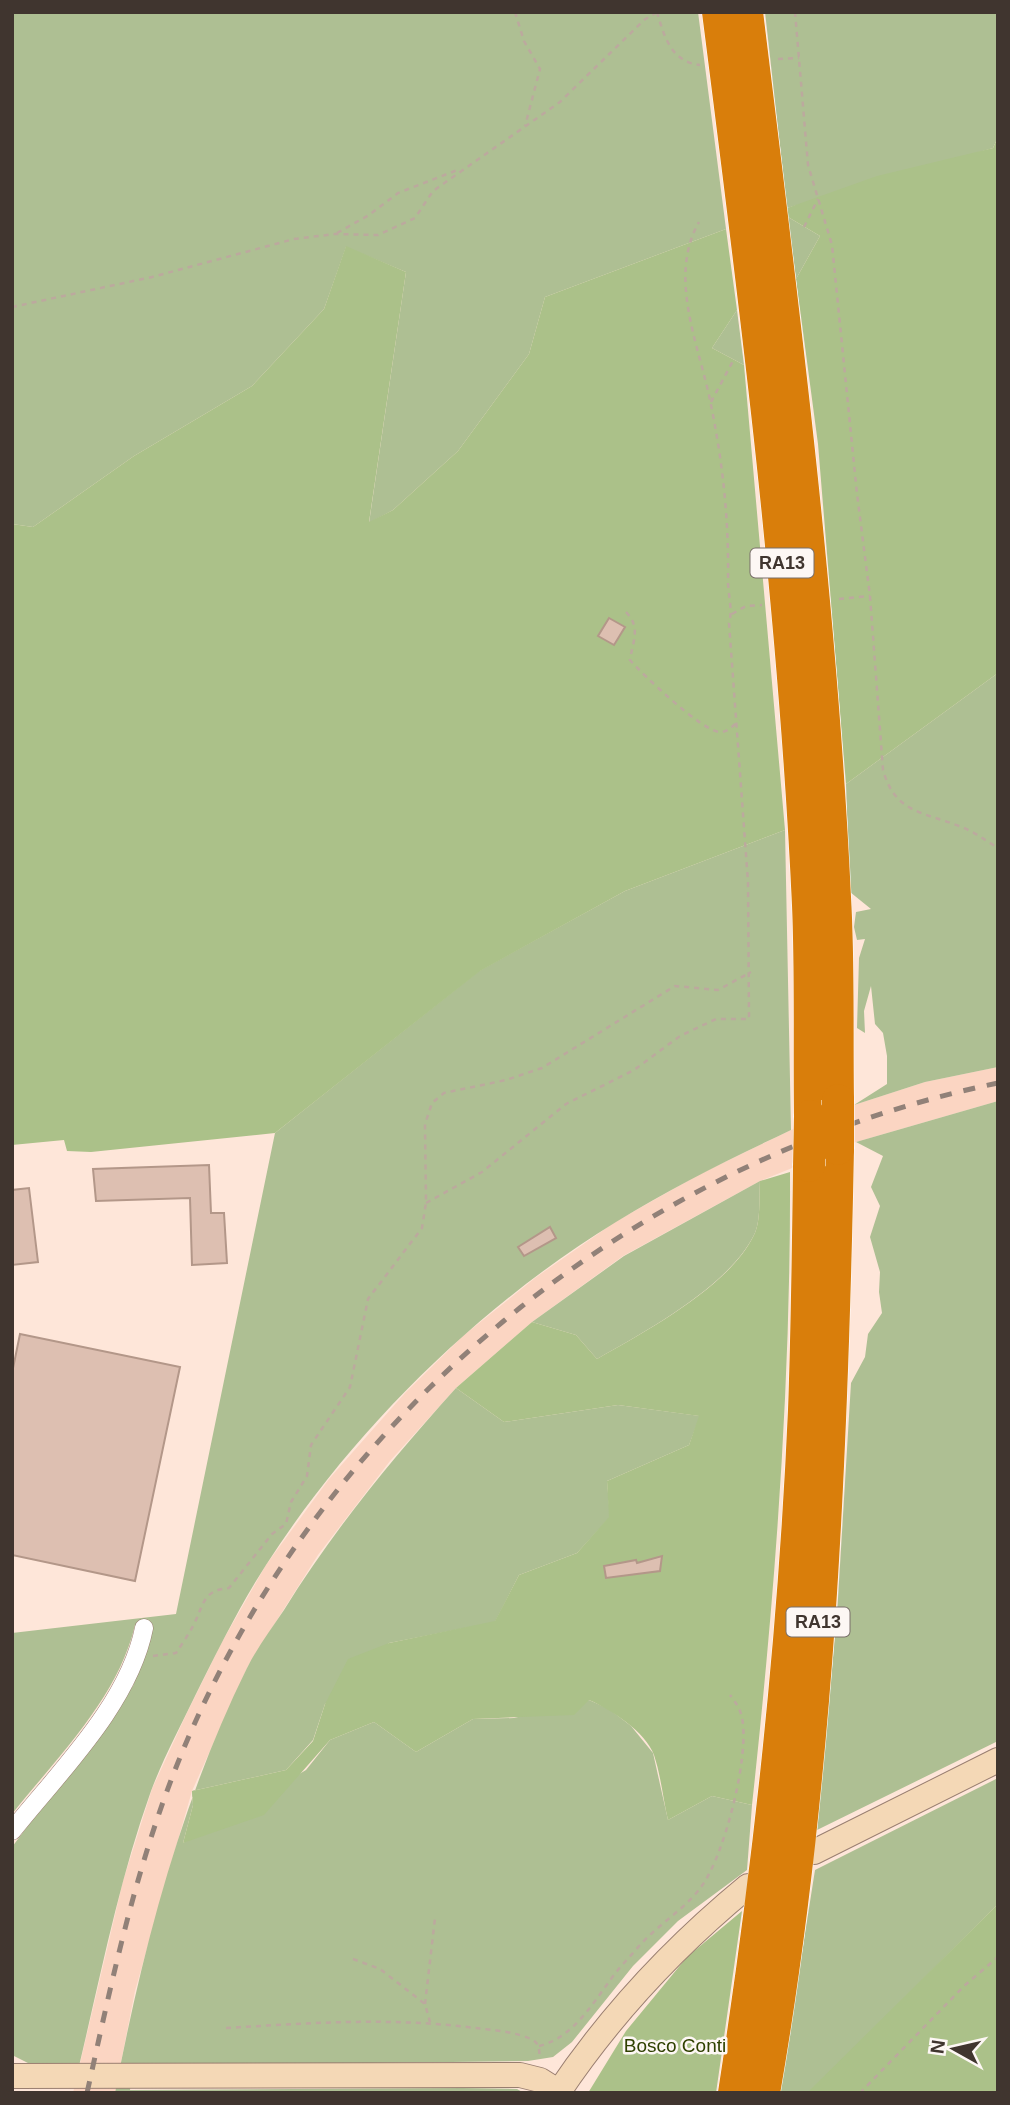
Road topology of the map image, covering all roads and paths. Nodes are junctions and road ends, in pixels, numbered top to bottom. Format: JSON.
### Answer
{"nodes":[{"id":1,"x":515,"y":12,"type":"edge"},
{"id":2,"x":657,"y":12,"type":"edge"},
{"id":3,"x":718,"y":12,"type":"edge"},
{"id":4,"x":747,"y":12,"type":"edge"},
{"id":5,"x":795,"y":12,"type":"edge"},
{"id":6,"x":800,"y":58,"type":"junction"},
{"id":7,"x":771,"y":59,"type":"dead end"},
{"id":8,"x":705,"y":65,"type":"dead end"},
{"id":9,"x":525,"y":126,"type":"junction"},
{"id":10,"x":464,"y":168,"type":"junction"},
{"id":11,"x":818,"y":199,"type":"junction"},
{"id":12,"x":699,"y":222,"type":"dead end"},
{"id":13,"x":804,"y":227,"type":"dead end"},
{"id":14,"x":335,"y":234,"type":"junction"},
{"id":15,"x":12,"y":307,"type":"edge"},
{"id":16,"x":734,"y":359,"type":"dead end"},
{"id":17,"x":711,"y":402,"type":"junction"},
{"id":18,"x":870,"y":596,"type":"junction"},
{"id":19,"x":833,"y":599,"type":"dead end"},
{"id":20,"x":765,"y":604,"type":"dead end"},
{"id":21,"x":626,"y":612,"type":"dead end"},
{"id":22,"x":732,"y":614,"type":"junction"},
{"id":23,"x":738,"y":720,"type":"junction"},
{"id":24,"x":998,"y":848,"type":"edge"},
{"id":25,"x":751,"y":972,"type":"junction"},
{"id":26,"x":426,"y":1203,"type":"junction"},
{"id":27,"x":144,"y":1628,"type":"dead end"},
{"id":28,"x":136,"y":1659,"type":"junction"},
{"id":29,"x":730,"y":1695,"type":"dead end"},
{"id":30,"x":998,"y":1760,"type":"edge"},
{"id":31,"x":12,"y":1831,"type":"edge"},
{"id":32,"x":814,"y":1852,"type":"dead end"},
{"id":33,"x":748,"y":1886,"type":"dead end"},
{"id":34,"x":435,"y":1918,"type":"dead end"},
{"id":35,"x":998,"y":1957,"type":"edge"},
{"id":36,"x":353,"y":1959,"type":"dead end"},
{"id":37,"x":425,"y":2004,"type":"junction"},
{"id":38,"x":430,"y":2022,"type":"junction"},
{"id":39,"x":226,"y":2028,"type":"dead end"},
{"id":40,"x":539,"y":2046,"type":"junction"},
{"id":41,"x":15,"y":2075,"type":"edge"},
{"id":42,"x":552,"y":2088,"type":"edge"},
{"id":43,"x":734,"y":2093,"type":"edge"},
{"id":44,"x":764,"y":2093,"type":"edge"},
{"id":45,"x":860,"y":2093,"type":"edge"}],
"edges":[{"from":1,"to":9,"type":"path"},
{"from":2,"to":8,"type":"path"},
{"from":2,"to":9,"type":"path"},
{"from":3,"to":43,"type":"highway","number":"RA13","bridge":true},
{"from":4,"to":44,"type":"highway","number":"RA13","bridge":true},
{"from":5,"to":6,"type":"path"},
{"from":6,"to":7,"type":"path"},
{"from":6,"to":11,"type":"path"},
{"from":9,"to":10,"type":"path"},
{"from":10,"to":14,"type":"path"},
{"from":10,"to":14,"type":"path"},
{"from":11,"to":13,"type":"path"},
{"from":11,"to":18,"type":"path"},
{"from":12,"to":17,"type":"path"},
{"from":14,"to":15,"type":"path"},
{"from":16,"to":17,"type":"path"},
{"from":17,"to":22,"type":"path"},
{"from":18,"to":19,"type":"path"},
{"from":18,"to":24,"type":"path"},
{"from":20,"to":22,"type":"path"},
{"from":21,"to":23,"type":"path"},
{"from":22,"to":23,"type":"path"},
{"from":23,"to":25,"type":"path"},
{"from":25,"to":26,"type":"path"},
{"from":25,"to":26,"type":"path"},
{"from":26,"to":28,"type":"path"},
{"from":27,"to":28,"type":"street"},
{"from":28,"to":31,"type":"street"},
{"from":29,"to":40,"type":"path"},
{"from":30,"to":32,"type":"street"},
{"from":33,"to":42,"type":"street"},
{"from":34,"to":37,"type":"path"},
{"from":35,"to":45,"type":"path"},
{"from":36,"to":37,"type":"path"},
{"from":37,"to":38,"type":"path"},
{"from":38,"to":39,"type":"path"},
{"from":38,"to":40,"type":"path"},
{"from":40,"to":42,"type":"path"},
{"from":41,"to":42,"type":"street"}]}
